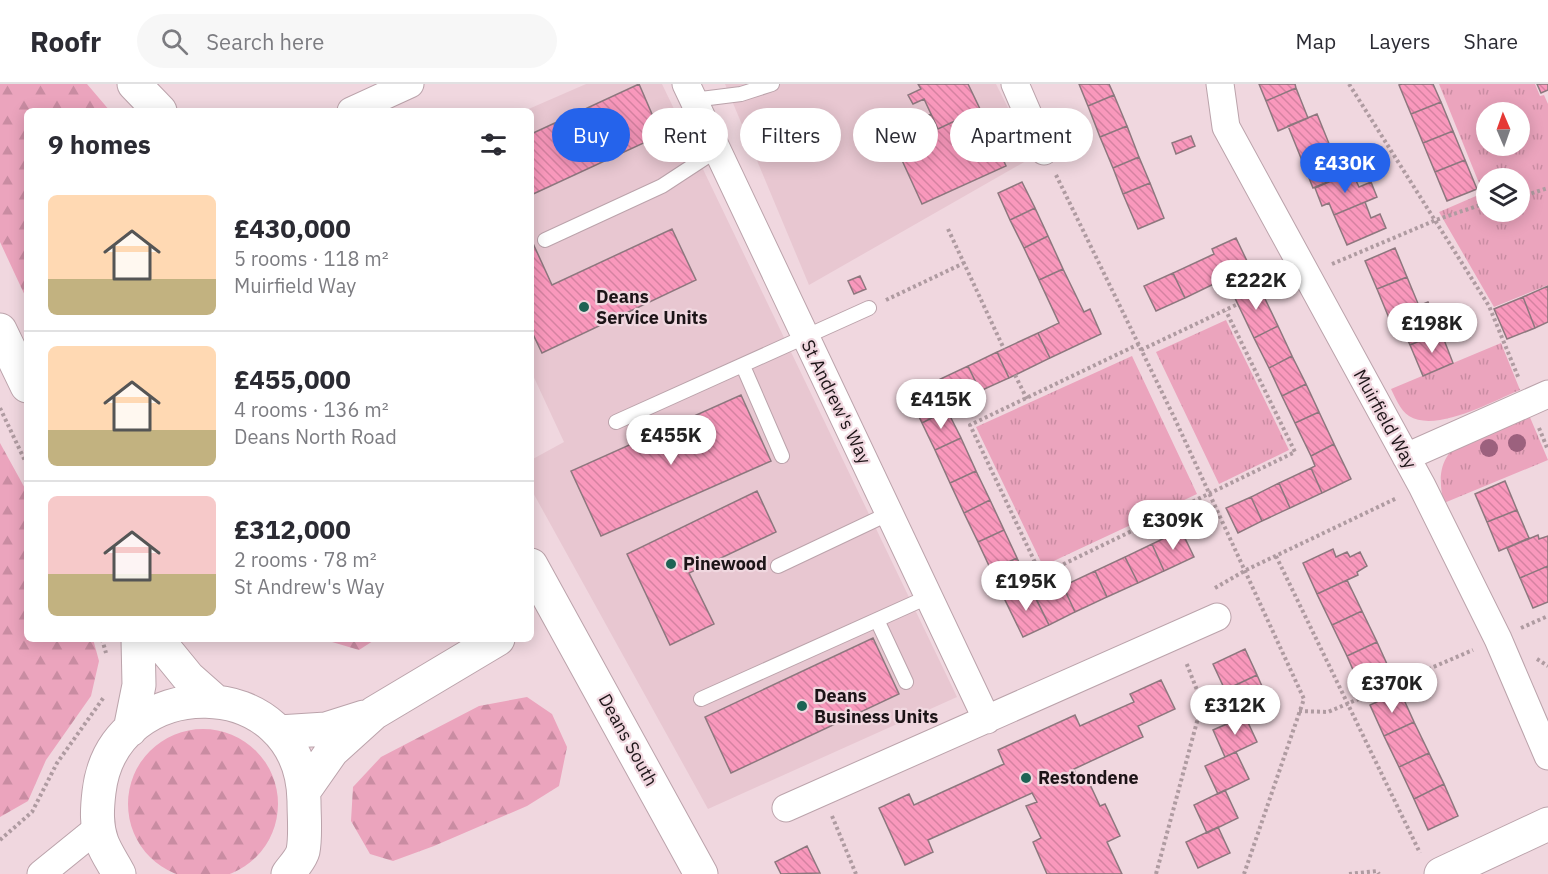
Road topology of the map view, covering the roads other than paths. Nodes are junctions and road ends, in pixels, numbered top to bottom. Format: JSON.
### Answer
{"nodes":[{"id":1,"x":134,"y":84,"type":"edge"},
{"id":2,"x":410,"y":84,"type":"edge"},
{"id":3,"x":772,"y":84,"type":"edge"},
{"id":4,"x":1015,"y":84,"type":"edge"},
{"id":5,"x":1220,"y":84,"type":"edge"},
{"id":6,"x":689,"y":92,"type":"edge"},
{"id":7,"x":157,"y":108,"type":"edge"},
{"id":8,"x":358,"y":108,"type":"edge"},
{"id":9,"x":697,"y":108,"type":"edge"},
{"id":10,"x":1025,"y":108,"type":"edge"},
{"id":11,"x":699,"y":162,"type":"edge"},
{"id":12,"x":723,"y":162,"type":"edge"},
{"id":13,"x":545,"y":240,"type":"dead end"},
{"id":14,"x":869,"y":308,"type":"road end"},
{"id":15,"x":0,"y":330,"type":"edge"},
{"id":16,"x":805,"y":338,"type":"junction"},
{"id":17,"x":743,"y":366,"type":"junction"},
{"id":18,"x":24,"y":380,"type":"edge"},
{"id":19,"x":1538,"y":398,"type":"edge"},
{"id":20,"x":616,"y":422,"type":"dead end"},
{"id":21,"x":782,"y":456,"type":"dead end"},
{"id":22,"x":1406,"y":457,"type":"junction"},
{"id":23,"x":890,"y":513,"type":"junction"},
{"id":24,"x":778,"y":566,"type":"dead end"},
{"id":25,"x":534,"y":578,"type":"edge"},
{"id":26,"x":930,"y":596,"type":"junction"},
{"id":27,"x":542,"y":614,"type":"edge"},
{"id":28,"x":1217,"y":616,"type":"road end"},
{"id":29,"x":878,"y":620,"type":"junction"},
{"id":30,"x":138,"y":642,"type":"edge"},
{"id":31,"x":160,"y":642,"type":"edge"},
{"id":32,"x":493,"y":642,"type":"edge"},
{"id":33,"x":906,"y":682,"type":"dead end"},
{"id":34,"x":701,"y":699,"type":"dead end"},
{"id":35,"x":214,"y":700,"type":"junction"},
{"id":36,"x":374,"y":713,"type":"junction"},
{"id":37,"x":987,"y":720,"type":"junction"},
{"id":38,"x":130,"y":730,"type":"junction"},
{"id":39,"x":279,"y":732,"type":"junction"},
{"id":40,"x":1548,"y":756,"type":"edge"},
{"id":41,"x":304,"y":791,"type":"junction"},
{"id":42,"x":786,"y":808,"type":"dead end"},
{"id":43,"x":1548,"y":824,"type":"edge"},
{"id":44,"x":99,"y":827,"type":"junction"},
{"id":45,"x":300,"y":867,"type":"edge"},
{"id":46,"x":1433,"y":869,"type":"edge"},
{"id":47,"x":41,"y":874,"type":"edge"},
{"id":48,"x":119,"y":874,"type":"edge"},
{"id":49,"x":701,"y":874,"type":"edge"}],
"edges":[{"from":1,"to":7,"type":"street"},
{"from":2,"to":8,"type":"street"},
{"from":3,"to":6,"type":"lane"},
{"from":4,"to":10,"type":"street"},
{"from":5,"to":22,"type":"street","name":"Muirfield Way"},
{"from":6,"to":9,"type":"street","name":"St Andrew's Way"},
{"from":11,"to":13,"type":"lane"},
{"from":12,"to":16,"type":"street","name":"St Andrew's Way"},
{"from":14,"to":16,"type":"lane"},
{"from":15,"to":18,"type":"street"},
{"from":16,"to":17,"type":"lane"},
{"from":16,"to":23,"type":"street","name":"St Andrew's Way"},
{"from":17,"to":20,"type":"lane"},
{"from":17,"to":21,"type":"lane"},
{"from":19,"to":22,"type":"street"},
{"from":22,"to":40,"type":"street","name":"Muirfield Way"},
{"from":23,"to":24,"type":"lane"},
{"from":23,"to":26,"type":"street","name":"St Andrew's Way"},
{"from":25,"to":27,"type":"street","name":"Deans South"},
{"from":26,"to":29,"type":"lane"},
{"from":26,"to":37,"type":"street","name":"St Andrew's Way"},
{"from":27,"to":49,"type":"street","name":"Deans South"},
{"from":28,"to":37,"type":"street"},
{"from":29,"to":33,"type":"lane"},
{"from":29,"to":34,"type":"lane"},
{"from":30,"to":38,"type":"street"},
{"from":31,"to":35,"type":"street"},
{"from":32,"to":36,"type":"street"},
{"from":35,"to":38,"type":"street"},
{"from":35,"to":39,"type":"street"},
{"from":36,"to":39,"type":"street"},
{"from":36,"to":41,"type":"street"},
{"from":37,"to":42,"type":"street"},
{"from":38,"to":44,"type":"street"},
{"from":39,"to":41,"type":"street"},
{"from":41,"to":45,"type":"street"},
{"from":43,"to":46,"type":"street"},
{"from":44,"to":47,"type":"street"},
{"from":44,"to":48,"type":"street"}]}
